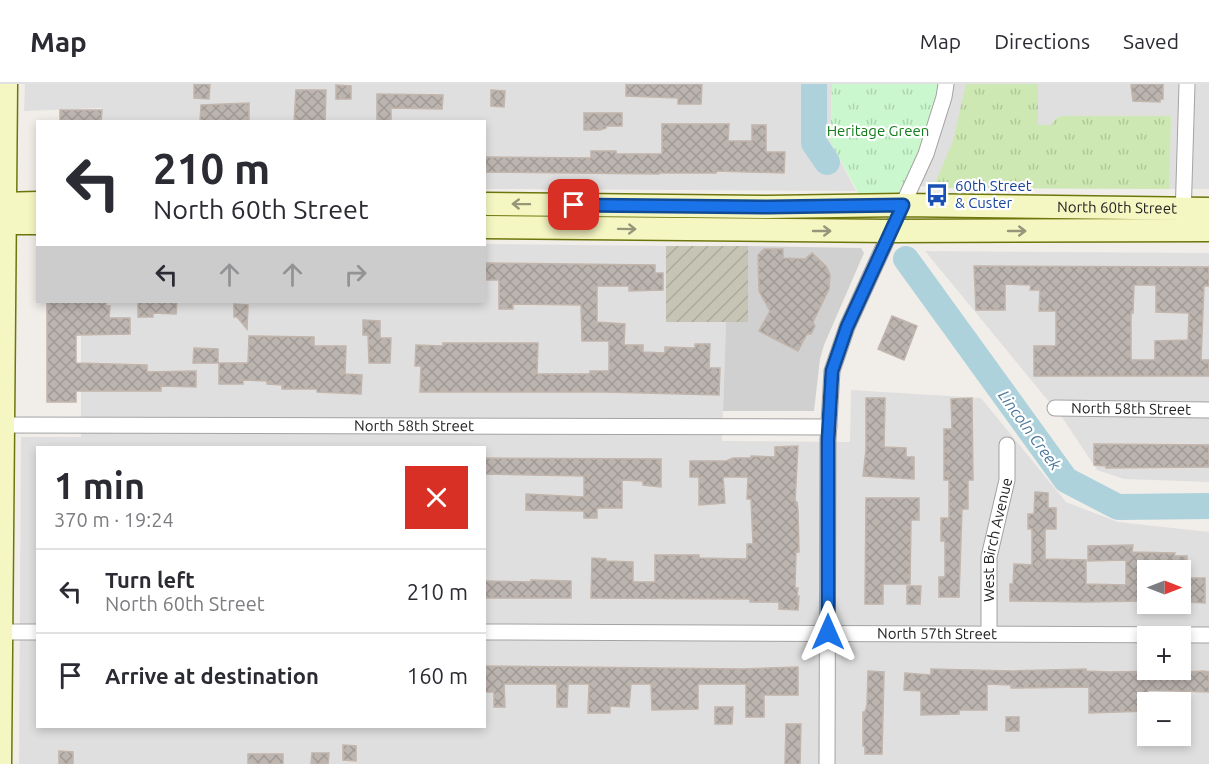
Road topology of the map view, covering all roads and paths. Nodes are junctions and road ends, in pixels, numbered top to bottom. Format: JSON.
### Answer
{"nodes":[{"id":1,"x":6,"y":84,"type":"edge"},
{"id":2,"x":946,"y":84,"type":"edge"},
{"id":3,"x":1187,"y":84,"type":"edge"},
{"id":4,"x":36,"y":204,"type":"edge"},
{"id":5,"x":486,"y":204,"type":"edge"},
{"id":6,"x":903,"y":205,"type":"junction"},
{"id":7,"x":1209,"y":209,"type":"edge"},
{"id":8,"x":2,"y":213,"type":"edge"},
{"id":9,"x":1183,"y":220,"type":"junction"},
{"id":10,"x":36,"y":222,"type":"edge"},
{"id":11,"x":486,"y":228,"type":"edge"},
{"id":12,"x":1209,"y":230,"type":"edge"},
{"id":13,"x":891,"y":231,"type":"junction"},
{"id":14,"x":1055,"y":408,"type":"dead end"},
{"id":15,"x":1209,"y":410,"type":"edge"},
{"id":16,"x":2,"y":425,"type":"edge"},
{"id":17,"x":829,"y":427,"type":"junction"},
{"id":18,"x":1007,"y":445,"type":"dead end"},
{"id":19,"x":1,"y":632,"type":"edge"},
{"id":20,"x":36,"y":632,"type":"edge"},
{"id":21,"x":486,"y":632,"type":"edge"},
{"id":22,"x":828,"y":632,"type":"junction"},
{"id":23,"x":989,"y":633,"type":"junction"},
{"id":24,"x":1209,"y":635,"type":"edge"},
{"id":25,"x":0,"y":764,"type":"edge"},
{"id":26,"x":827,"y":764,"type":"edge"}],
"edges":[{"from":1,"to":8,"type":"main road"},
{"from":2,"to":6,"type":"street"},
{"from":3,"to":9,"type":"street"},
{"from":4,"to":8,"type":"main road"},
{"from":6,"to":5,"type":"main road","name":"North 60th Street","one_way":true},
{"from":6,"to":9,"type":"main road","name":"North 60th Street"},
{"from":6,"to":13,"type":"street"},
{"from":7,"to":9,"type":"main road","name":"North 60th Street"},
{"from":8,"to":10,"type":"main road"},
{"from":8,"to":16,"type":"main road"},
{"from":9,"to":12,"type":"main road","name":"North 60th Street"},
{"from":13,"to":9,"type":"main road","name":"North 60th Street","one_way":true},
{"from":11,"to":13,"type":"main road","name":"North 60th Street","one_way":true},
{"from":13,"to":17,"type":"street"},
{"from":14,"to":15,"type":"street","name":"North 58th Street"},
{"from":16,"to":17,"type":"street","name":"North 58th Street"},
{"from":16,"to":19,"type":"main road"},
{"from":17,"to":22,"type":"street"},
{"from":18,"to":23,"type":"street","name":"West Birch Avenue"},
{"from":19,"to":20,"type":"street"},
{"from":19,"to":25,"type":"main road"},
{"from":21,"to":22,"type":"street","name":"North 57th Street"},
{"from":22,"to":23,"type":"street","name":"North 57th Street"},
{"from":22,"to":26,"type":"street"},
{"from":23,"to":24,"type":"street","name":"North 57th Street"}]}
